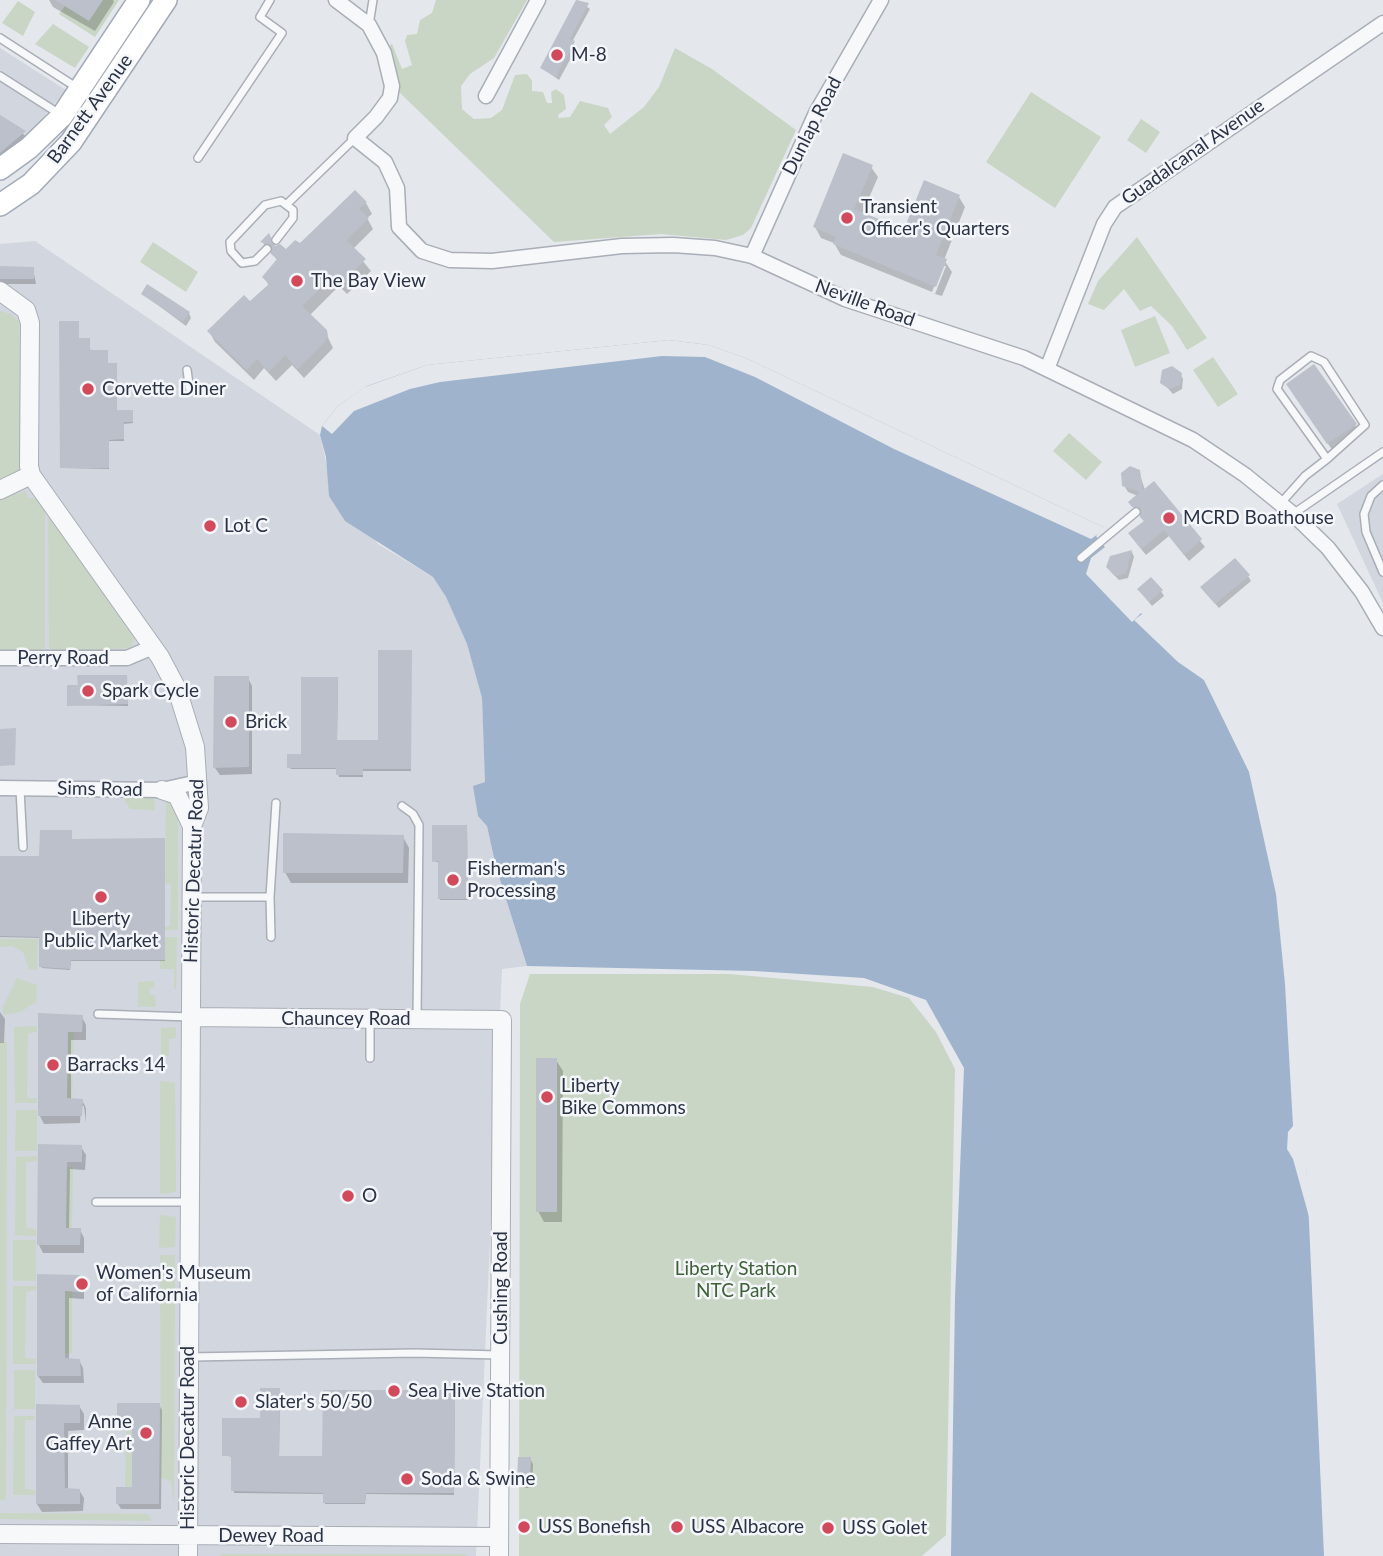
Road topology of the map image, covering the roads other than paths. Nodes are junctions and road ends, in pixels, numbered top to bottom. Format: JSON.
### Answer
{"nodes":[{"id":1,"x":139,"y":0,"type":"edge"},
{"id":2,"x":166,"y":0,"type":"edge"},
{"id":3,"x":270,"y":0,"type":"edge"},
{"id":4,"x":336,"y":0,"type":"edge"},
{"id":5,"x":373,"y":0,"type":"edge"},
{"id":6,"x":538,"y":0,"type":"edge"},
{"id":7,"x":881,"y":0,"type":"edge"},
{"id":8,"x":1383,"y":23,"type":"edge"},
{"id":9,"x":369,"y":25,"type":"junction"},
{"id":10,"x":1,"y":41,"type":"edge"},
{"id":11,"x":0,"y":76,"type":"edge"},
{"id":12,"x":81,"y":90,"type":"junction"},
{"id":13,"x":486,"y":96,"type":"dead end"},
{"id":14,"x":62,"y":116,"type":"junction"},
{"id":15,"x":355,"y":138,"type":"junction"},
{"id":16,"x":198,"y":158,"type":"dead end"},
{"id":17,"x":0,"y":170,"type":"edge"},
{"id":18,"x":288,"y":203,"type":"junction"},
{"id":19,"x":0,"y":205,"type":"edge"},
{"id":20,"x":276,"y":240,"type":"dead end"},
{"id":21,"x":267,"y":249,"type":"dead end"},
{"id":22,"x":752,"y":256,"type":"junction"},
{"id":23,"x":4,"y":297,"type":"edge"},
{"id":24,"x":1047,"y":369,"type":"junction"},
{"id":25,"x":187,"y":370,"type":"dead end"},
{"id":26,"x":190,"y":391,"type":"dead end"},
{"id":27,"x":1383,"y":452,"type":"edge"},
{"id":28,"x":1327,"y":459,"type":"junction"},
{"id":29,"x":31,"y":475,"type":"junction"},
{"id":30,"x":1383,"y":485,"type":"edge"},
{"id":31,"x":0,"y":490,"type":"edge"},
{"id":32,"x":1281,"y":503,"type":"junction"},
{"id":33,"x":1136,"y":512,"type":"dead end"},
{"id":34,"x":1293,"y":514,"type":"junction"},
{"id":35,"x":1081,"y":558,"type":"dead end"},
{"id":36,"x":1383,"y":572,"type":"edge"},
{"id":37,"x":1383,"y":628,"type":"edge"},
{"id":38,"x":159,"y":644,"type":"junction"},
{"id":39,"x":0,"y":658,"type":"edge"},
{"id":40,"x":198,"y":782,"type":"junction"},
{"id":41,"x":0,"y":789,"type":"edge"},
{"id":42,"x":20,"y":789,"type":"junction"},
{"id":43,"x":162,"y":790,"type":"junction"},
{"id":44,"x":276,"y":803,"type":"dead end"},
{"id":45,"x":402,"y":806,"type":"dead end"},
{"id":46,"x":192,"y":826,"type":"junction"},
{"id":47,"x":23,"y":847,"type":"dead end"},
{"id":48,"x":192,"y":897,"type":"junction"},
{"id":49,"x":270,"y":897,"type":"junction"},
{"id":50,"x":271,"y":937,"type":"dead end"},
{"id":51,"x":98,"y":1014,"type":"dead end"},
{"id":52,"x":191,"y":1017,"type":"junction"},
{"id":53,"x":370,"y":1019,"type":"junction"},
{"id":54,"x":417,"y":1019,"type":"junction"},
{"id":55,"x":502,"y":1020,"type":"joint"},
{"id":56,"x":370,"y":1058,"type":"dead end"},
{"id":57,"x":96,"y":1202,"type":"dead end"},
{"id":58,"x":190,"y":1202,"type":"junction"},
{"id":59,"x":500,"y":1355,"type":"junction"},
{"id":60,"x":189,"y":1357,"type":"junction"},
{"id":61,"x":0,"y":1534,"type":"edge"},
{"id":62,"x":188,"y":1536,"type":"junction"},
{"id":63,"x":499,"y":1537,"type":"junction"},
{"id":64,"x":188,"y":1556,"type":"edge"},
{"id":65,"x":499,"y":1556,"type":"edge"}],
"edges":[{"from":1,"to":12,"type":"main road","name":"Barnett Avenue"},
{"from":2,"to":19,"type":"main road","name":"Barnett Avenue"},
{"from":3,"to":16,"type":"lane"},
{"from":4,"to":9,"type":"street"},
{"from":5,"to":9,"type":"lane"},
{"from":6,"to":13,"type":"street"},
{"from":7,"to":22,"type":"street","name":"Dunlap Road"},
{"from":8,"to":24,"type":"street","name":"Guadalcanal Avenue"},
{"from":9,"to":15,"type":"street"},
{"from":10,"to":12,"type":"lane"},
{"from":11,"to":14,"type":"lane"},
{"from":12,"to":14,"type":"main road","name":"Barnett Avenue"},
{"from":14,"to":17,"type":"main road","name":"Barnett Avenue"},
{"from":15,"to":18,"type":"lane"},
{"from":15,"to":22,"type":"street","name":"Neville Road"},
{"from":18,"to":20,"type":"lane"},
{"from":18,"to":21,"type":"lane"},
{"from":22,"to":24,"type":"street","name":"Neville Road"},
{"from":23,"to":29,"type":"street"},
{"from":24,"to":32,"type":"street","name":"Neville Road"},
{"from":25,"to":26,"type":"lane"},
{"from":27,"to":34,"type":"lane"},
{"from":28,"to":28,"type":"lane"},
{"from":28,"to":32,"type":"lane"},
{"from":29,"to":31,"type":"street"},
{"from":29,"to":38,"type":"street","name":"Historic Decatur Road"},
{"from":30,"to":36,"type":"lane"},
{"from":32,"to":34,"type":"street","name":"Neville Road"},
{"from":33,"to":35,"type":"lane"},
{"from":34,"to":37,"type":"street","name":"Neville Road"},
{"from":38,"to":39,"type":"street","name":"Perry Road"},
{"from":38,"to":40,"type":"street","name":"Historic Decatur Road"},
{"from":40,"to":43,"type":"street","name":"Sims Road"},
{"from":40,"to":46,"type":"street","name":"Historic Decatur Road"},
{"from":41,"to":42,"type":"street","name":"Sims Road"},
{"from":42,"to":43,"type":"street","name":"Sims Road"},
{"from":42,"to":47,"type":"lane"},
{"from":43,"to":46,"type":"street"},
{"from":44,"to":49,"type":"lane"},
{"from":45,"to":54,"type":"lane"},
{"from":46,"to":48,"type":"street","name":"Historic Decatur Road"},
{"from":48,"to":49,"type":"lane"},
{"from":48,"to":52,"type":"street","name":"Historic Decatur Road"},
{"from":49,"to":50,"type":"lane"},
{"from":51,"to":52,"type":"lane"},
{"from":52,"to":53,"type":"street","name":"Chauncey Road"},
{"from":52,"to":58,"type":"street","name":"Historic Decatur Road"},
{"from":53,"to":54,"type":"street","name":"Chauncey Road"},
{"from":53,"to":56,"type":"lane"},
{"from":54,"to":55,"type":"street","name":"Chauncey Road"},
{"from":55,"to":59,"type":"street","name":"Cushing Road"},
{"from":57,"to":58,"type":"lane"},
{"from":58,"to":60,"type":"street","name":"Historic Decatur Road"},
{"from":59,"to":60,"type":"lane"},
{"from":59,"to":63,"type":"street","name":"Cushing Road"},
{"from":60,"to":62,"type":"street","name":"Historic Decatur Road"},
{"from":61,"to":62,"type":"street","name":"Dewey Road"},
{"from":62,"to":63,"type":"street","name":"Dewey Road"},
{"from":62,"to":64,"type":"street","name":"Historic Decatur Road"},
{"from":63,"to":65,"type":"street","name":"Cushing Road"}]}
